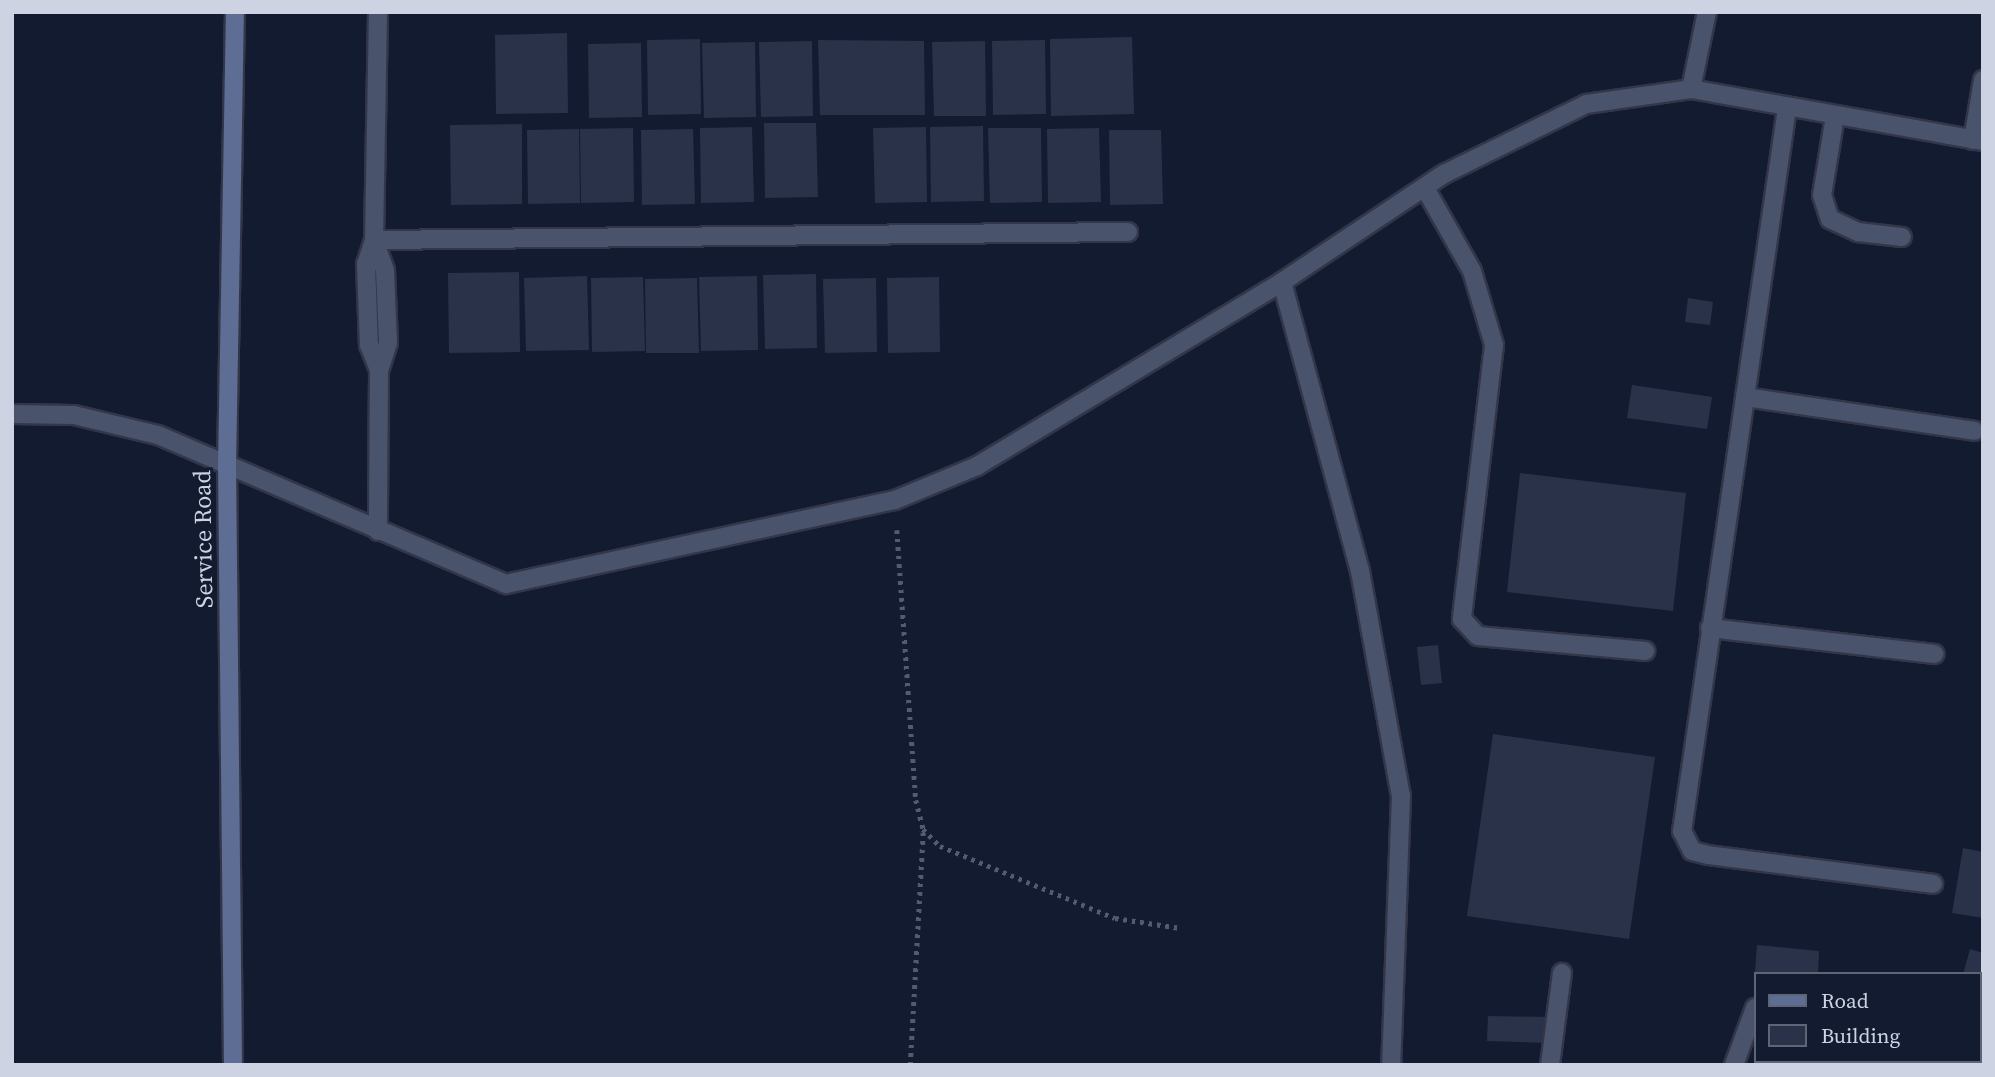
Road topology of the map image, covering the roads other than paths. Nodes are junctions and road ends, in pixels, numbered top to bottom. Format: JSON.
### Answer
{"nodes":[{"id":1,"x":235,"y":12,"type":"edge"},
{"id":2,"x":378,"y":12,"type":"edge"},
{"id":3,"x":1707,"y":12,"type":"edge"},
{"id":4,"x":1983,"y":80,"type":"edge"},
{"id":5,"x":1691,"y":89,"type":"junction"},
{"id":6,"x":1787,"y":108,"type":"junction"},
{"id":7,"x":1835,"y":116,"type":"junction"},
{"id":8,"x":1978,"y":141,"type":"edge"},
{"id":9,"x":1425,"y":188,"type":"junction"},
{"id":10,"x":1128,"y":232,"type":"dead end"},
{"id":11,"x":1902,"y":237,"type":"dead end"},
{"id":12,"x":374,"y":240,"type":"junction"},
{"id":13,"x":1282,"y":282,"type":"junction"},
{"id":14,"x":1745,"y":397,"type":"junction"},
{"id":15,"x":12,"y":414,"type":"edge"},
{"id":16,"x":1975,"y":430,"type":"dead end"},
{"id":17,"x":227,"y":467,"type":"junction"},
{"id":18,"x":378,"y":531,"type":"junction"},
{"id":19,"x":1710,"y":628,"type":"junction"},
{"id":20,"x":1645,"y":651,"type":"dead end"},
{"id":21,"x":1934,"y":654,"type":"dead end"},
{"id":22,"x":1933,"y":884,"type":"dead end"},
{"id":23,"x":1562,"y":973,"type":"dead end"},
{"id":24,"x":1754,"y":1011,"type":"edge"},
{"id":25,"x":233,"y":1065,"type":"edge"},
{"id":26,"x":1391,"y":1065,"type":"edge"},
{"id":27,"x":1550,"y":1065,"type":"edge"},
{"id":28,"x":1734,"y":1065,"type":"edge"}],
"edges":[{"from":1,"to":17,"type":"main road","name":"Service Road"},
{"from":2,"to":12,"type":"street"},
{"from":3,"to":5,"type":"street"},
{"from":4,"to":8,"type":"street"},
{"from":5,"to":6,"type":"street"},
{"from":5,"to":9,"type":"street"},
{"from":6,"to":7,"type":"street"},
{"from":6,"to":14,"type":"street"},
{"from":7,"to":8,"type":"street"},
{"from":7,"to":11,"type":"street"},
{"from":9,"to":13,"type":"street"},
{"from":9,"to":20,"type":"street"},
{"from":10,"to":12,"type":"street"},
{"from":12,"to":18,"type":"street"},
{"from":13,"to":18,"type":"street"},
{"from":13,"to":26,"type":"street"},
{"from":14,"to":16,"type":"street"},
{"from":14,"to":19,"type":"street"},
{"from":15,"to":17,"type":"street"},
{"from":17,"to":18,"type":"street"},
{"from":17,"to":25,"type":"main road","name":"Service Road"},
{"from":19,"to":21,"type":"street"},
{"from":19,"to":22,"type":"street"},
{"from":23,"to":27,"type":"street"},
{"from":24,"to":28,"type":"street"}]}
